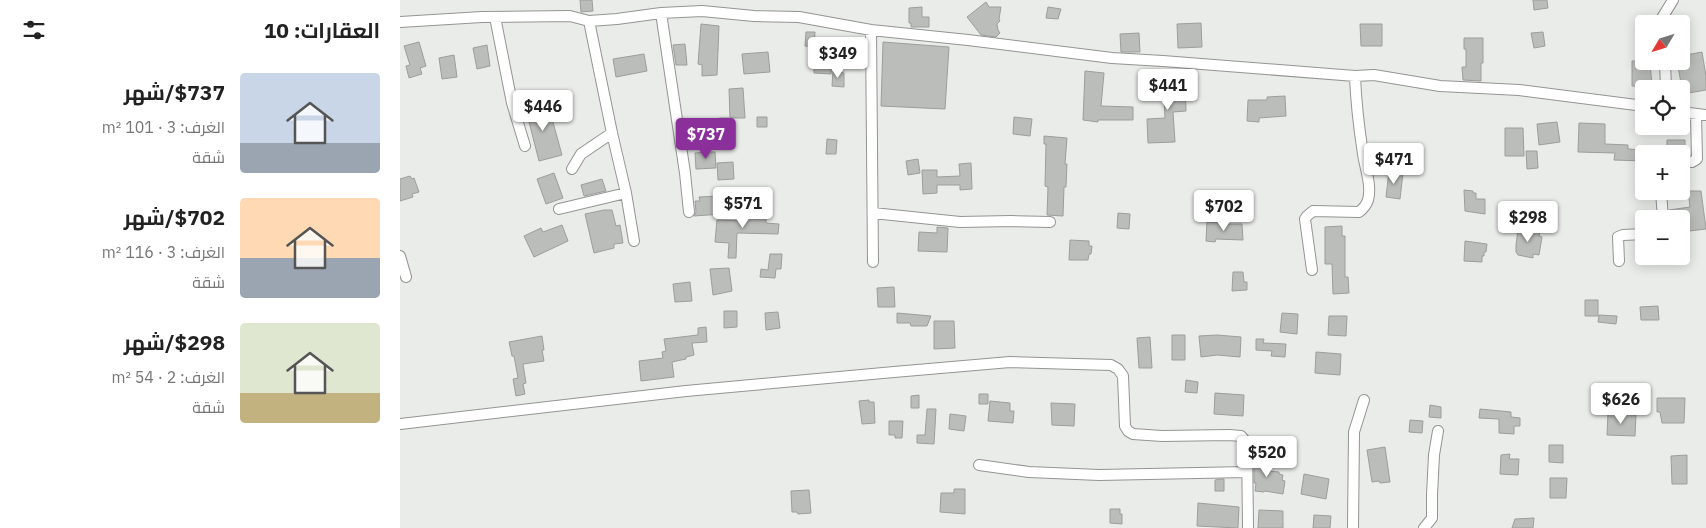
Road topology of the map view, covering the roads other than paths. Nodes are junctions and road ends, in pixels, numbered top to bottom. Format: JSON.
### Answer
{"nodes":[{"id":1,"x":1673,"y":0,"type":"edge"},
{"id":2,"x":661,"y":13,"type":"junction"},
{"id":3,"x":1664,"y":15,"type":"edge"},
{"id":4,"x":495,"y":17,"type":"junction"},
{"id":5,"x":589,"y":20,"type":"junction"},
{"id":6,"x":400,"y":22,"type":"edge"},
{"id":7,"x":871,"y":30,"type":"junction"},
{"id":8,"x":1355,"y":76,"type":"junction"},
{"id":9,"x":1635,"y":105,"type":"edge"},
{"id":10,"x":1701,"y":115,"type":"edge"},
{"id":11,"x":612,"y":133,"type":"junction"},
{"id":12,"x":525,"y":146,"type":"dead end"},
{"id":13,"x":1690,"y":162,"type":"edge"},
{"id":14,"x":572,"y":169,"type":"dead end"},
{"id":15,"x":626,"y":193,"type":"junction"},
{"id":16,"x":559,"y":209,"type":"dead end"},
{"id":17,"x":689,"y":212,"type":"dead end"},
{"id":18,"x":873,"y":213,"type":"junction"},
{"id":19,"x":1050,"y":222,"type":"dead end"},
{"id":20,"x":1635,"y":234,"type":"edge"},
{"id":21,"x":634,"y":241,"type":"dead end"},
{"id":22,"x":400,"y":256,"type":"edge"},
{"id":23,"x":873,"y":262,"type":"dead end"},
{"id":24,"x":1619,"y":262,"type":"dead end"},
{"id":25,"x":1312,"y":270,"type":"dead end"},
{"id":26,"x":406,"y":276,"type":"dead end"},
{"id":27,"x":1364,"y":400,"type":"dead end"},
{"id":28,"x":400,"y":424,"type":"edge"},
{"id":29,"x":1438,"y":431,"type":"dead end"},
{"id":30,"x":979,"y":465,"type":"dead end"},
{"id":31,"x":1247,"y":472,"type":"junction"},
{"id":32,"x":1248,"y":528,"type":"edge"},
{"id":33,"x":1353,"y":528,"type":"edge"},
{"id":34,"x":1424,"y":528,"type":"edge"}],
"edges":[{"from":1,"to":3,"type":"street"},
{"from":2,"to":5,"type":"street"},
{"from":2,"to":7,"type":"street"},
{"from":2,"to":17,"type":"street"},
{"from":4,"to":5,"type":"street"},
{"from":4,"to":6,"type":"street"},
{"from":4,"to":12,"type":"street"},
{"from":5,"to":11,"type":"street"},
{"from":7,"to":8,"type":"street"},
{"from":7,"to":18,"type":"street"},
{"from":8,"to":9,"type":"street"},
{"from":8,"to":25,"type":"street"},
{"from":10,"to":13,"type":"street"},
{"from":11,"to":14,"type":"street"},
{"from":11,"to":15,"type":"street"},
{"from":15,"to":16,"type":"street"},
{"from":15,"to":21,"type":"street"},
{"from":18,"to":19,"type":"street"},
{"from":18,"to":23,"type":"street"},
{"from":20,"to":24,"type":"street"},
{"from":22,"to":26,"type":"street"},
{"from":27,"to":33,"type":"street"},
{"from":28,"to":31,"type":"street"},
{"from":29,"to":34,"type":"street"},
{"from":30,"to":31,"type":"street"},
{"from":31,"to":32,"type":"street"}]}
